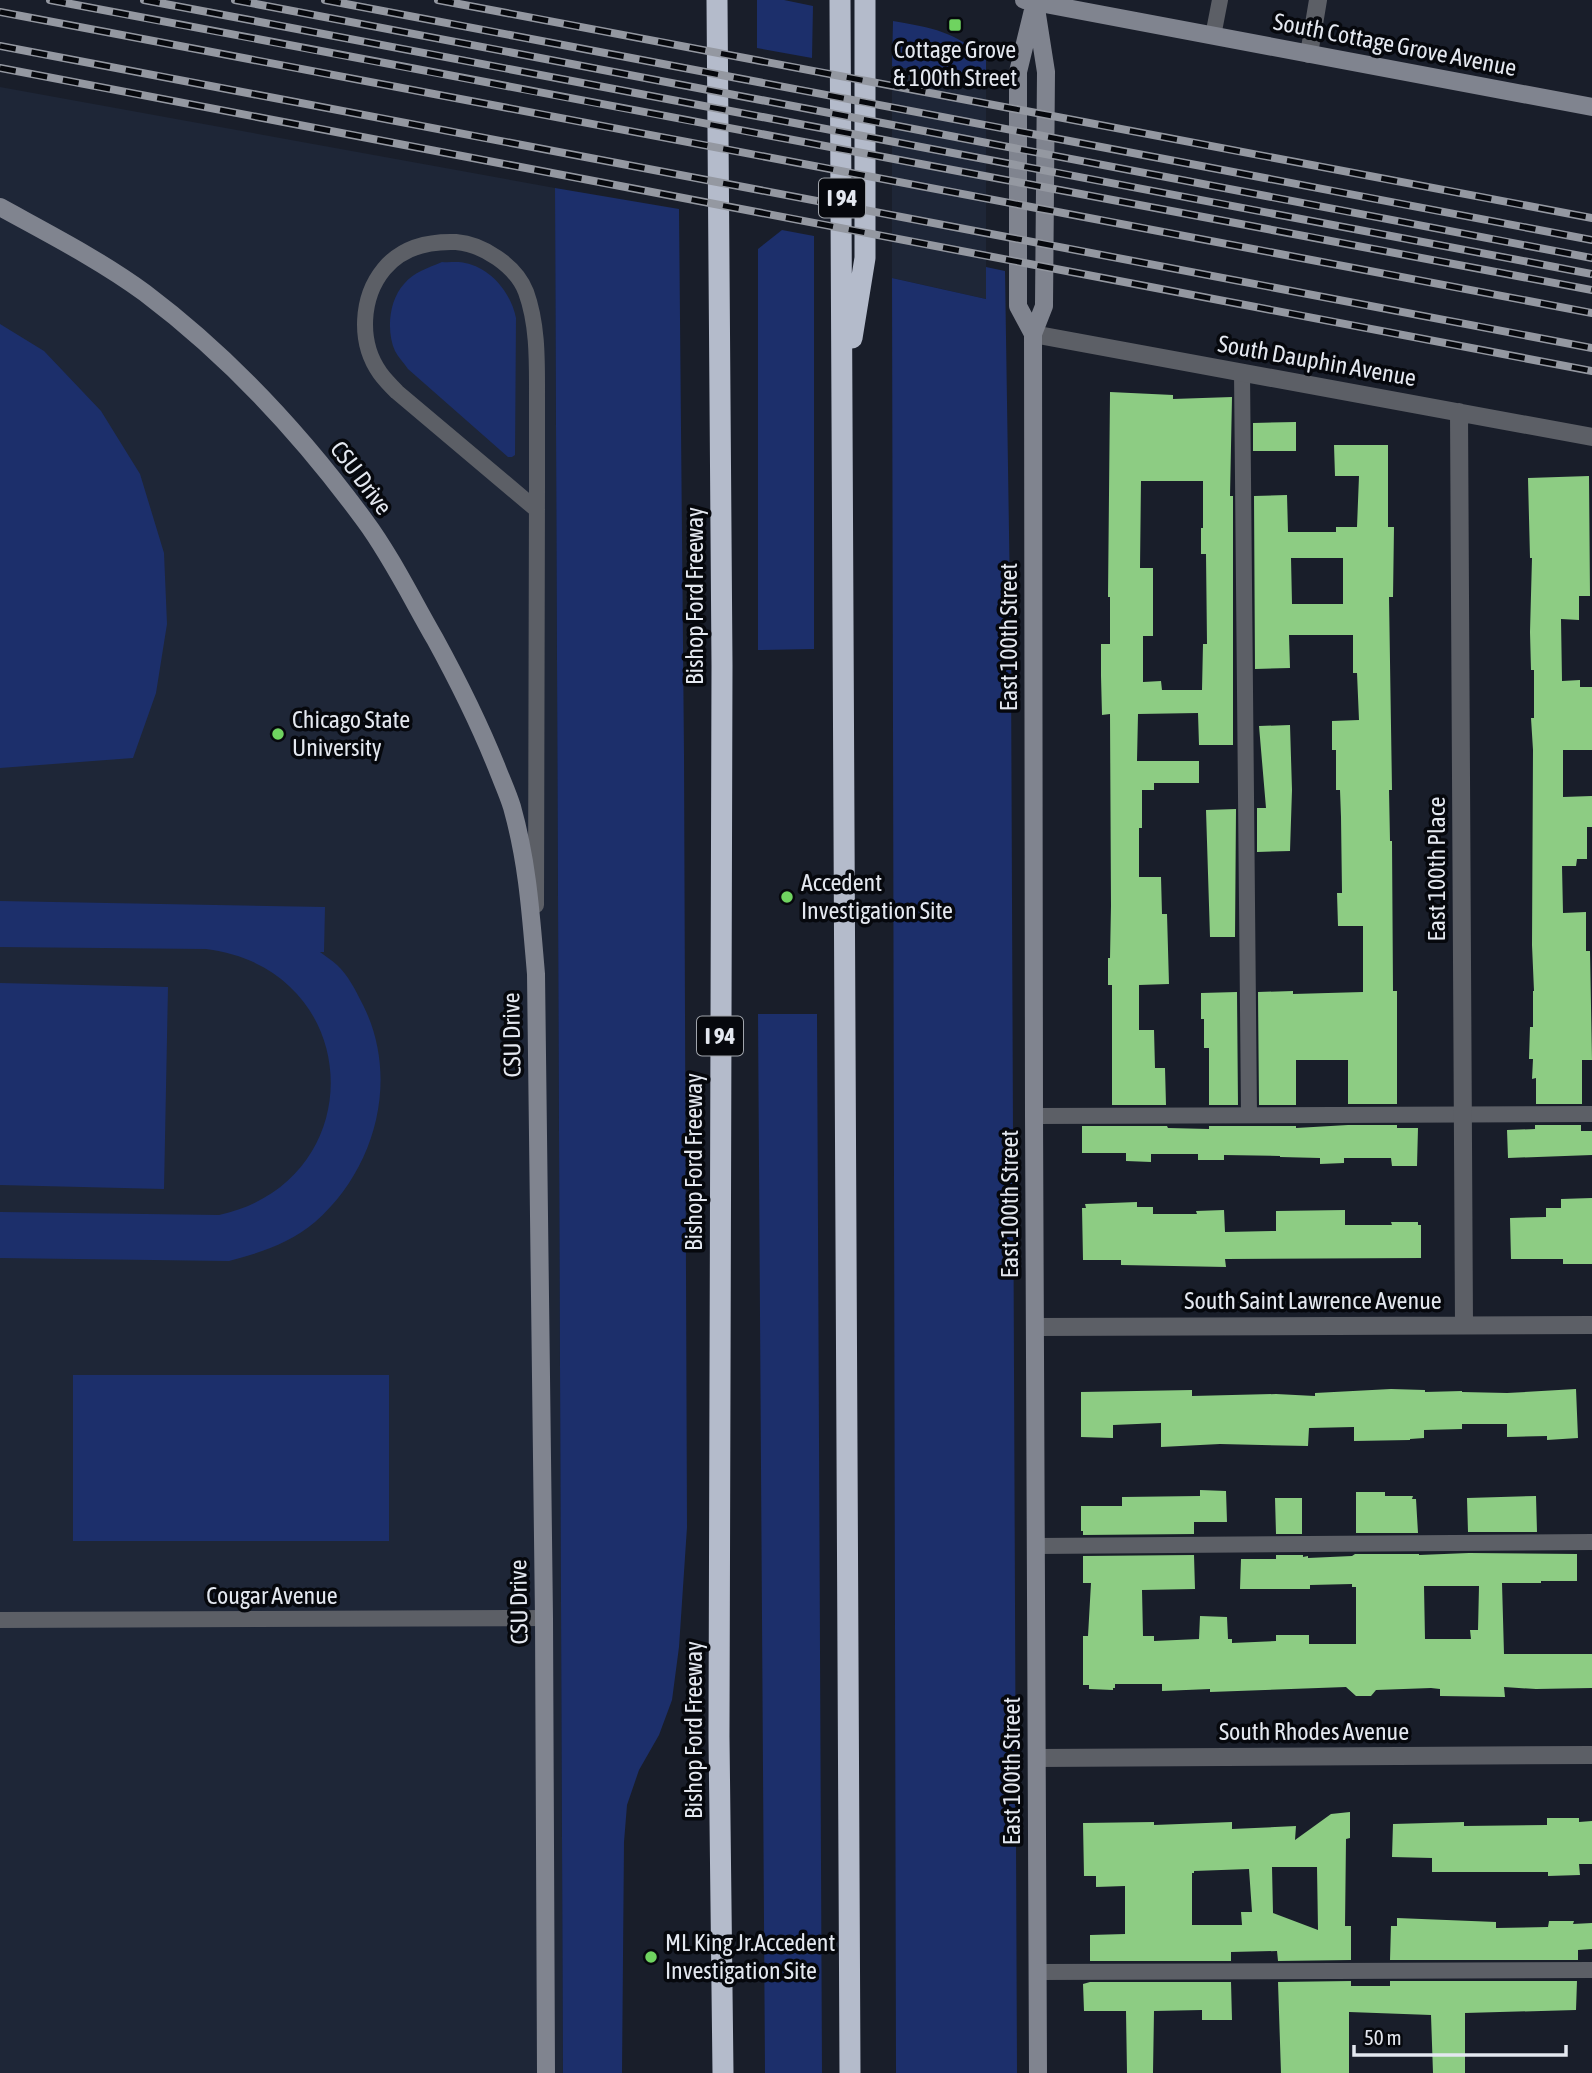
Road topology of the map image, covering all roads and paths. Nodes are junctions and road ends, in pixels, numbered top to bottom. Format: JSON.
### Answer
{"nodes":[{"id":1,"x":717,"y":0,"type":"edge"},
{"id":2,"x":840,"y":0,"type":"edge"},
{"id":3,"x":865,"y":0,"type":"edge"},
{"id":4,"x":1220,"y":0,"type":"edge"},
{"id":5,"x":1318,"y":0,"type":"edge"},
{"id":6,"x":1030,"y":1,"type":"edge"},
{"id":7,"x":1213,"y":36,"type":"junction"},
{"id":8,"x":1309,"y":54,"type":"junction"},
{"id":9,"x":1592,"y":107,"type":"edge"},
{"id":10,"x":0,"y":207,"type":"edge"},
{"id":11,"x":1033,"y":334,"type":"junction"},
{"id":12,"x":1242,"y":372,"type":"junction"},
{"id":13,"x":843,"y":396,"type":"junction"},
{"id":14,"x":1459,"y":412,"type":"junction"},
{"id":15,"x":1592,"y":437,"type":"edge"},
{"id":16,"x":537,"y":510,"type":"junction"},
{"id":17,"x":536,"y":974,"type":"junction"},
{"id":18,"x":1592,"y":1114,"type":"edge"},
{"id":19,"x":1249,"y":1115,"type":"junction"},
{"id":20,"x":1463,"y":1115,"type":"junction"},
{"id":21,"x":1034,"y":1116,"type":"junction"},
{"id":22,"x":1464,"y":1325,"type":"junction"},
{"id":23,"x":1592,"y":1325,"type":"edge"},
{"id":24,"x":1035,"y":1326,"type":"junction"},
{"id":25,"x":1592,"y":1542,"type":"edge"},
{"id":26,"x":1036,"y":1546,"type":"junction"},
{"id":27,"x":544,"y":1618,"type":"junction"},
{"id":28,"x":0,"y":1620,"type":"edge"},
{"id":29,"x":1592,"y":1755,"type":"edge"},
{"id":30,"x":1037,"y":1758,"type":"junction"},
{"id":31,"x":1592,"y":1970,"type":"edge"},
{"id":32,"x":1038,"y":1972,"type":"junction"},
{"id":33,"x":546,"y":2073,"type":"edge"},
{"id":34,"x":723,"y":2073,"type":"edge"},
{"id":35,"x":850,"y":2073,"type":"edge"},
{"id":36,"x":1038,"y":2073,"type":"edge"}],
"edges":[{"from":1,"to":34,"type":"highway","name":"Bishop Ford Freeway","number":"I 94"},
{"from":2,"to":13,"type":"highway","number":"I 94"},
{"from":3,"to":13,"type":"highway"},
{"from":4,"to":7,"type":"lane"},
{"from":5,"to":8,"type":"street"},
{"from":6,"to":7,"type":"street","name":"South Cottage Grove Avenue"},
{"from":6,"to":11,"type":"street","name":"East 100th Street"},
{"from":6,"to":11,"type":"street","name":"East 100th Street"},
{"from":7,"to":8,"type":"street","name":"South Cottage Grove Avenue"},
{"from":8,"to":9,"type":"street","name":"South Cottage Grove Avenue"},
{"from":10,"to":17,"type":"street","name":"CSU Drive"},
{"from":11,"to":12,"type":"street","name":"South Dauphin Avenue"},
{"from":11,"to":21,"type":"street","name":"East 100th Street"},
{"from":12,"to":14,"type":"street","name":"South Dauphin Avenue"},
{"from":12,"to":19,"type":"lane"},
{"from":13,"to":35,"type":"highway","number":"I 94"},
{"from":14,"to":15,"type":"street","name":"South Dauphin Avenue"},
{"from":14,"to":20,"type":"street","name":"East 100th Place"},
{"from":16,"to":16,"type":"lane"},
{"from":16,"to":17,"type":"lane"},
{"from":17,"to":27,"type":"street","name":"CSU Drive"},
{"from":18,"to":20,"type":"lane"},
{"from":19,"to":20,"type":"lane"},
{"from":19,"to":21,"type":"lane"},
{"from":20,"to":22,"type":"street","name":"East 100th Place"},
{"from":21,"to":24,"type":"street","name":"East 100th Street"},
{"from":22,"to":23,"type":"street","name":"South Saint Lawrence Avenue"},
{"from":22,"to":24,"type":"street","name":"South Saint Lawrence Avenue"},
{"from":24,"to":26,"type":"street","name":"East 100th Street"},
{"from":25,"to":26,"type":"lane"},
{"from":26,"to":30,"type":"street","name":"East 100th Street"},
{"from":27,"to":28,"type":"lane","name":"Cougar Avenue"},
{"from":27,"to":33,"type":"street","name":"CSU Drive"},
{"from":29,"to":30,"type":"street","name":"South Rhodes Avenue"},
{"from":30,"to":32,"type":"street","name":"East 100th Street"},
{"from":31,"to":32,"type":"lane"},
{"from":32,"to":36,"type":"street","name":"East 100th Street"}]}
